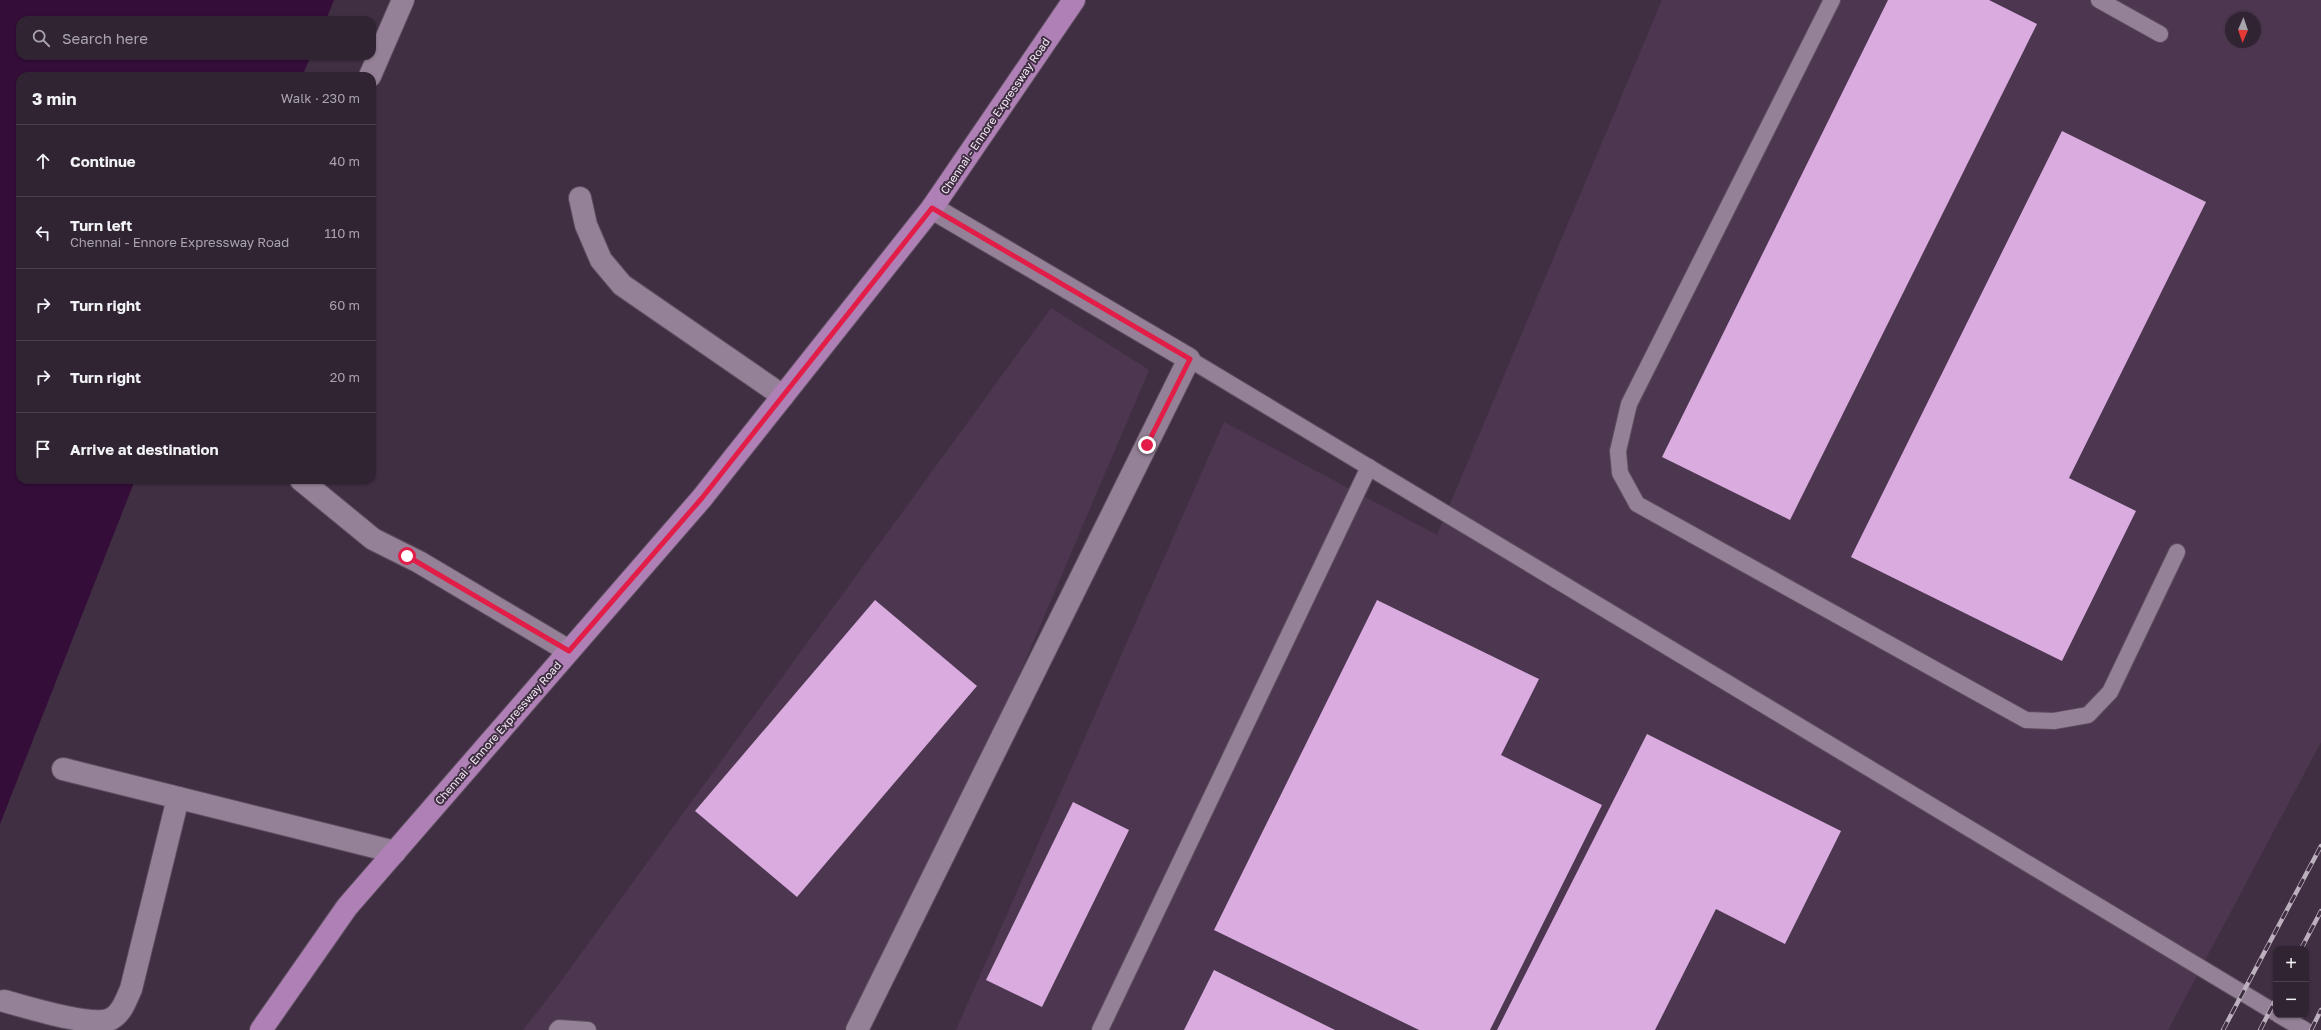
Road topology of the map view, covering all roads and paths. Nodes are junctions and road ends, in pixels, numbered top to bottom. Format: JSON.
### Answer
{"nodes":[{"id":1,"x":403,"y":0,"type":"edge"},
{"id":2,"x":1074,"y":0,"type":"edge"},
{"id":3,"x":1832,"y":0,"type":"edge"},
{"id":4,"x":2099,"y":0,"type":"edge"},
{"id":5,"x":2160,"y":34,"type":"dead end"},
{"id":6,"x":372,"y":72,"type":"edge"},
{"id":7,"x":580,"y":198,"type":"dead end"},
{"id":8,"x":932,"y":208,"type":"junction"},
{"id":9,"x":1190,"y":359,"type":"junction"},
{"id":10,"x":783,"y":396,"type":"junction"},
{"id":11,"x":1369,"y":467,"type":"junction"},
{"id":12,"x":306,"y":484,"type":"edge"},
{"id":13,"x":2177,"y":552,"type":"dead end"},
{"id":14,"x":569,"y":651,"type":"junction"},
{"id":15,"x":63,"y":769,"type":"dead end"},
{"id":16,"x":178,"y":798,"type":"junction"},
{"id":17,"x":395,"y":852,"type":"junction"},
{"id":18,"x":4,"y":1002,"type":"dead end"},
{"id":19,"x":2273,"y":1011,"type":"edge"},
{"id":20,"x":2284,"y":1018,"type":"edge"},
{"id":21,"x":261,"y":1030,"type":"edge"},
{"id":22,"x":557,"y":1030,"type":"edge"},
{"id":23,"x":588,"y":1030,"type":"edge"},
{"id":24,"x":857,"y":1030,"type":"edge"},
{"id":25,"x":1100,"y":1030,"type":"edge"},
{"id":26,"x":2305,"y":1030,"type":"edge"}],
"edges":[{"from":1,"to":6,"type":"street"},
{"from":2,"to":8,"type":"main road","name":"Chennai - Ennore Expressway Road"},
{"from":3,"to":13,"type":"lane"},
{"from":4,"to":5,"type":"lane"},
{"from":7,"to":10,"type":"street"},
{"from":8,"to":9,"type":"street"},
{"from":8,"to":10,"type":"main road","name":"Chennai - Ennore Expressway Road"},
{"from":9,"to":11,"type":"lane"},
{"from":9,"to":24,"type":"street"},
{"from":10,"to":14,"type":"main road","name":"Chennai - Ennore Expressway Road"},
{"from":11,"to":19,"type":"lane"},
{"from":11,"to":25,"type":"lane"},
{"from":12,"to":14,"type":"street"},
{"from":14,"to":17,"type":"main road","name":"Chennai - Ennore Expressway Road"},
{"from":15,"to":16,"type":"street"},
{"from":16,"to":17,"type":"street"},
{"from":16,"to":18,"type":"street"},
{"from":17,"to":21,"type":"main road","name":"Chennai - Ennore Expressway Road"},
{"from":20,"to":26,"type":"lane"},
{"from":22,"to":23,"type":"lane"}]}
